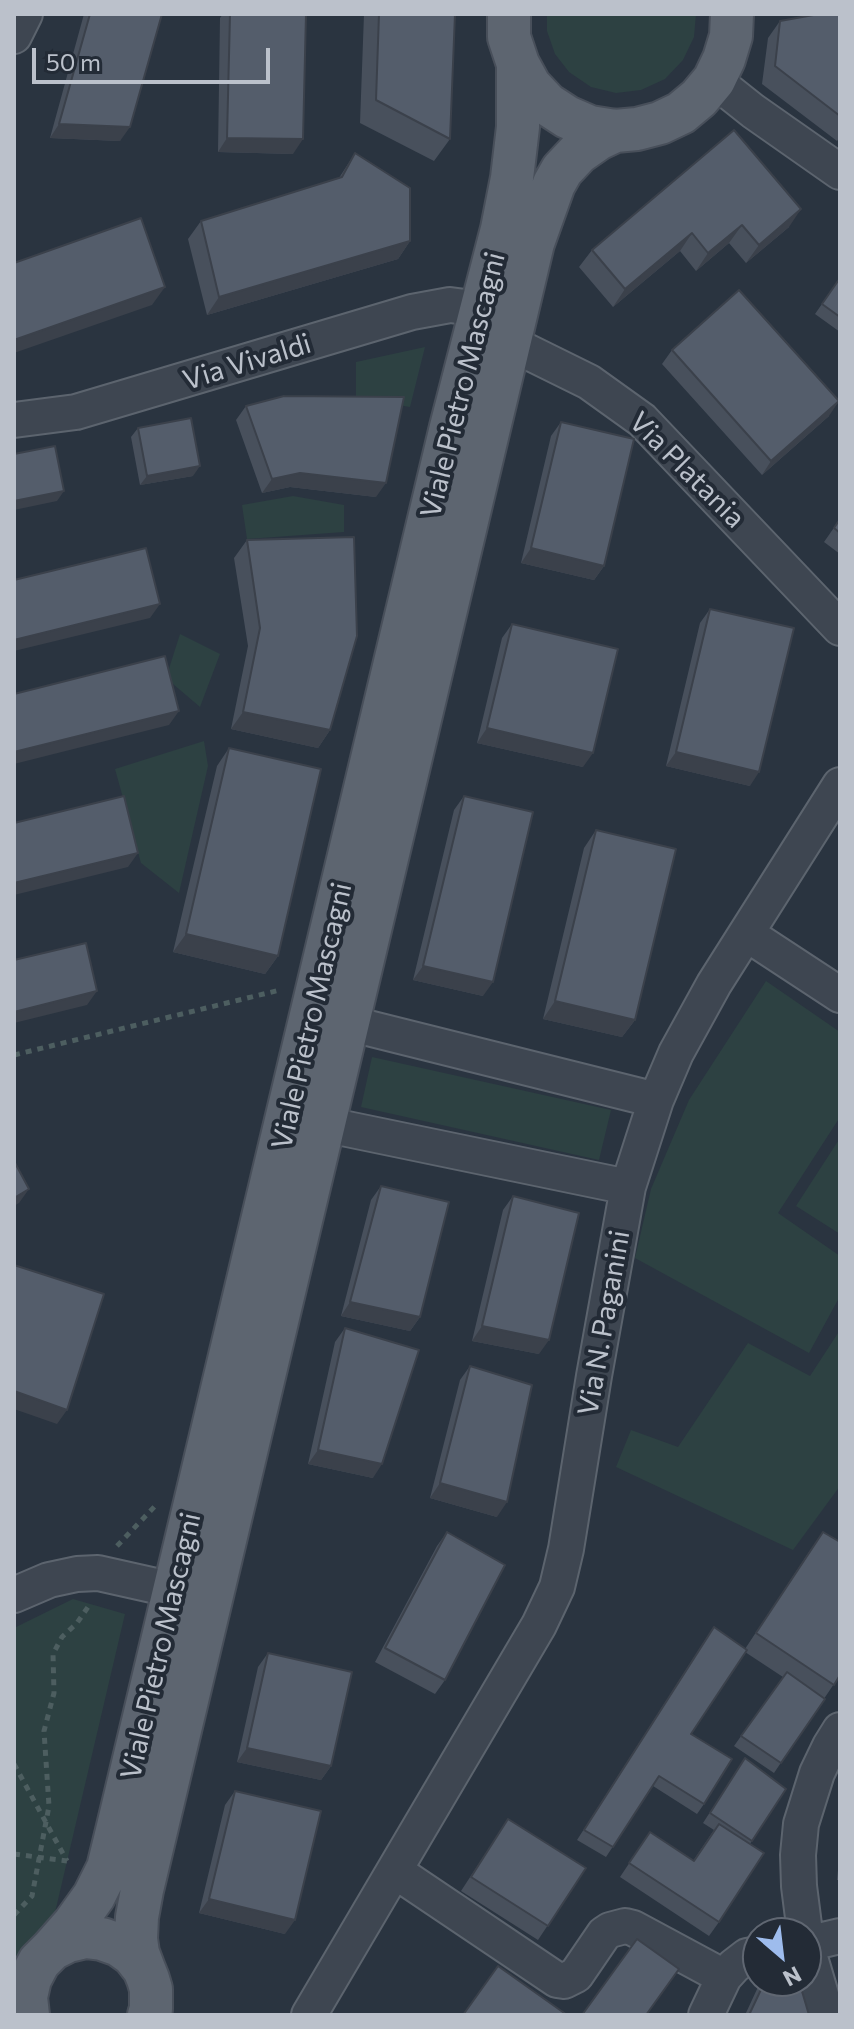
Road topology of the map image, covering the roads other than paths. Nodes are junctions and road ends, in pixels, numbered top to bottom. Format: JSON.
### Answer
{"nodes":[{"id":1,"x":25,"y":14,"type":"edge"},
{"id":2,"x":509,"y":14,"type":"edge"},
{"id":3,"x":732,"y":14,"type":"edge"},
{"id":4,"x":14,"y":36,"type":"edge"},
{"id":5,"x":518,"y":64,"type":"junction"},
{"id":6,"x":714,"y":80,"type":"junction"},
{"id":7,"x":615,"y":131,"type":"junction"},
{"id":8,"x":840,"y":172,"type":"edge"},
{"id":9,"x":480,"y":309,"type":"junction"},
{"id":10,"x":510,"y":343,"type":"junction"},
{"id":11,"x":14,"y":420,"type":"edge"},
{"id":12,"x":840,"y":628,"type":"edge"},
{"id":13,"x":840,"y":785,"type":"edge"},
{"id":14,"x":747,"y":934,"type":"junction"},
{"id":15,"x":840,"y":995,"type":"edge"},
{"id":16,"x":348,"y":1023,"type":"junction"},
{"id":17,"x":656,"y":1100,"type":"junction"},
{"id":18,"x":323,"y":1124,"type":"junction"},
{"id":19,"x":628,"y":1187,"type":"junction"},
{"id":20,"x":174,"y":1590,"type":"junction"},
{"id":21,"x":14,"y":1595,"type":"edge"},
{"id":22,"x":840,"y":1730,"type":"edge"},
{"id":23,"x":395,"y":1871,"type":"junction"},
{"id":24,"x":803,"y":1917,"type":"edge"},
{"id":25,"x":52,"y":1949,"type":"junction"},
{"id":26,"x":742,"y":1960,"type":"edge"},
{"id":27,"x":724,"y":1977,"type":"junction"},
{"id":28,"x":152,"y":1997,"type":"edge"},
{"id":29,"x":28,"y":2015,"type":"edge"},
{"id":30,"x":309,"y":2015,"type":"edge"},
{"id":31,"x":706,"y":2015,"type":"edge"}],
"edges":[{"from":1,"to":4,"type":"street"},
{"from":2,"to":5,"type":"main road"},
{"from":3,"to":6,"type":"main road"},
{"from":5,"to":7,"type":"main road"},
{"from":5,"to":9,"type":"main road","name":"Viale Pietro Mascagni"},
{"from":6,"to":7,"type":"main road"},
{"from":6,"to":8,"type":"street"},
{"from":7,"to":10,"type":"main road","name":"Viale Pietro Mascagni"},
{"from":9,"to":11,"type":"street","name":"Via Vivaldi"},
{"from":9,"to":20,"type":"main road","name":"Viale Pietro Mascagni"},
{"from":10,"to":12,"type":"street","name":"Via Platania"},
{"from":10,"to":16,"type":"main road","name":"Viale Pietro Mascagni"},
{"from":13,"to":14,"type":"street","name":"Via N. Paganini"},
{"from":14,"to":15,"type":"street"},
{"from":14,"to":17,"type":"street","name":"Via N. Paganini"},
{"from":16,"to":17,"type":"street"},
{"from":16,"to":18,"type":"main road","name":"Viale Pietro Mascagni"},
{"from":17,"to":19,"type":"street","name":"Via N. Paganini"},
{"from":18,"to":19,"type":"street"},
{"from":18,"to":28,"type":"main road","name":"Viale Pietro Mascagni"},
{"from":19,"to":23,"type":"street","name":"Via N. Paganini"},
{"from":20,"to":21,"type":"street"},
{"from":20,"to":25,"type":"main road","name":"Viale Pietro Mascagni"},
{"from":22,"to":24,"type":"street"},
{"from":23,"to":27,"type":"street"},
{"from":23,"to":30,"type":"street","name":"Via N. Paganini"},
{"from":25,"to":28,"type":"main road"},
{"from":25,"to":29,"type":"main road","name":"Viale Pietro Mascagni"},
{"from":26,"to":27,"type":"street"},
{"from":27,"to":31,"type":"street"}]}
